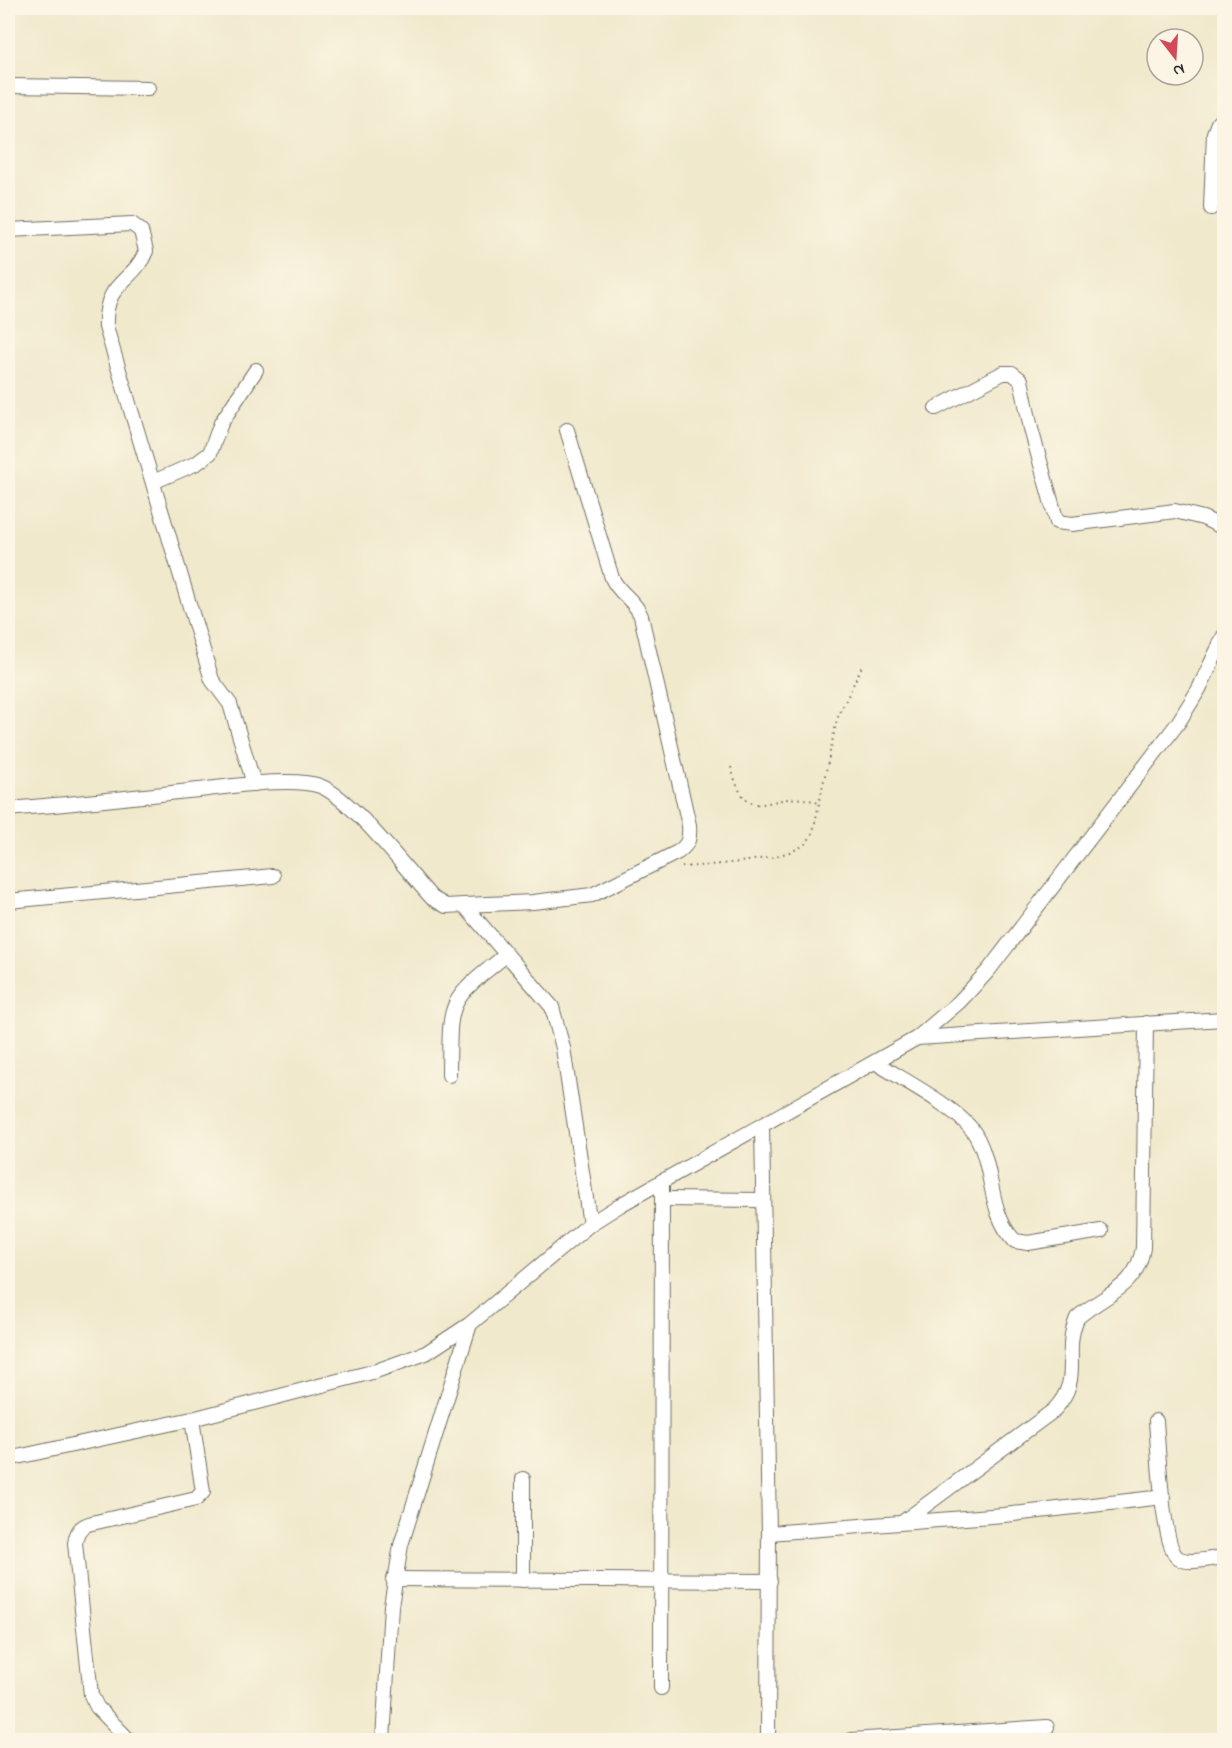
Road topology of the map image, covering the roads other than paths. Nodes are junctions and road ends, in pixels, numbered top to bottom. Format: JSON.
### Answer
{"nodes":[{"id":1,"x":8,"y":86,"type":"edge"},
{"id":2,"x":148,"y":88,"type":"dead end"},
{"id":3,"x":1224,"y":118,"type":"edge"},
{"id":4,"x":1210,"y":208,"type":"dead end"},
{"id":5,"x":8,"y":230,"type":"edge"},
{"id":6,"x":256,"y":370,"type":"dead end"},
{"id":7,"x":936,"y":408,"type":"dead end"},
{"id":8,"x":567,"y":430,"type":"dead end"},
{"id":9,"x":153,"y":483,"type":"junction"},
{"id":10,"x":1224,"y":528,"type":"edge"},
{"id":11,"x":1224,"y":636,"type":"edge"},
{"id":12,"x":254,"y":784,"type":"junction"},
{"id":13,"x":8,"y":809,"type":"edge"},
{"id":14,"x":273,"y":876,"type":"dead end"},
{"id":15,"x":8,"y":901,"type":"edge"},
{"id":16,"x":464,"y":905,"type":"junction"},
{"id":17,"x":506,"y":955,"type":"junction"},
{"id":18,"x":1224,"y":1019,"type":"edge"},
{"id":19,"x":1146,"y":1023,"type":"junction"},
{"id":20,"x":917,"y":1038,"type":"junction"},
{"id":21,"x":875,"y":1062,"type":"junction"},
{"id":22,"x":449,"y":1075,"type":"dead end"},
{"id":23,"x":762,"y":1125,"type":"junction"},
{"id":24,"x":662,"y":1181,"type":"junction"},
{"id":25,"x":662,"y":1199,"type":"junction"},
{"id":26,"x":763,"y":1200,"type":"junction"},
{"id":27,"x":590,"y":1224,"type":"junction"},
{"id":28,"x":1101,"y":1231,"type":"dead end"},
{"id":29,"x":470,"y":1324,"type":"junction"},
{"id":30,"x":192,"y":1419,"type":"junction"},
{"id":31,"x":1156,"y":1421,"type":"dead end"},
{"id":32,"x":8,"y":1459,"type":"edge"},
{"id":33,"x":523,"y":1479,"type":"dead end"},
{"id":34,"x":1163,"y":1497,"type":"junction"},
{"id":35,"x":903,"y":1522,"type":"junction"},
{"id":36,"x":769,"y":1533,"type":"junction"},
{"id":37,"x":1224,"y":1557,"type":"edge"},
{"id":38,"x":393,"y":1579,"type":"junction"},
{"id":39,"x":523,"y":1580,"type":"junction"},
{"id":40,"x":661,"y":1581,"type":"junction"},
{"id":41,"x":770,"y":1581,"type":"junction"},
{"id":42,"x":662,"y":1689,"type":"dead end"},
{"id":43,"x":1047,"y":1727,"type":"dead end"},
{"id":44,"x":902,"y":1739,"type":"edge"},
{"id":45,"x":129,"y":1740,"type":"edge"},
{"id":46,"x":383,"y":1740,"type":"edge"},
{"id":47,"x":768,"y":1740,"type":"edge"},
{"id":48,"x":852,"y":1740,"type":"edge"}],
"edges":[{"from":1,"to":2,"type":"street"},
{"from":3,"to":4,"type":"street"},
{"from":5,"to":9,"type":"street"},
{"from":6,"to":9,"type":"street"},
{"from":7,"to":10,"type":"street"},
{"from":8,"to":16,"type":"street"},
{"from":9,"to":12,"type":"street"},
{"from":11,"to":20,"type":"street"},
{"from":12,"to":13,"type":"street"},
{"from":12,"to":16,"type":"street"},
{"from":14,"to":15,"type":"street"},
{"from":16,"to":17,"type":"street"},
{"from":17,"to":22,"type":"street"},
{"from":17,"to":27,"type":"street"},
{"from":18,"to":19,"type":"street"},
{"from":19,"to":20,"type":"street"},
{"from":19,"to":35,"type":"street"},
{"from":20,"to":21,"type":"street"},
{"from":21,"to":23,"type":"street"},
{"from":21,"to":28,"type":"street"},
{"from":23,"to":24,"type":"street"},
{"from":23,"to":26,"type":"street"},
{"from":24,"to":25,"type":"street"},
{"from":24,"to":27,"type":"street"},
{"from":25,"to":26,"type":"street"},
{"from":25,"to":40,"type":"street"},
{"from":26,"to":36,"type":"street"},
{"from":27,"to":29,"type":"street"},
{"from":29,"to":30,"type":"street"},
{"from":29,"to":38,"type":"street"},
{"from":30,"to":32,"type":"street"},
{"from":30,"to":45,"type":"street"},
{"from":31,"to":34,"type":"street"},
{"from":33,"to":39,"type":"street"},
{"from":34,"to":35,"type":"street"},
{"from":34,"to":37,"type":"street"},
{"from":35,"to":36,"type":"street"},
{"from":36,"to":41,"type":"street"},
{"from":38,"to":39,"type":"street"},
{"from":38,"to":46,"type":"street"},
{"from":39,"to":40,"type":"street"},
{"from":40,"to":41,"type":"street"},
{"from":40,"to":42,"type":"street"},
{"from":41,"to":47,"type":"street"},
{"from":43,"to":44,"type":"street"},
{"from":44,"to":48,"type":"street"}]}
